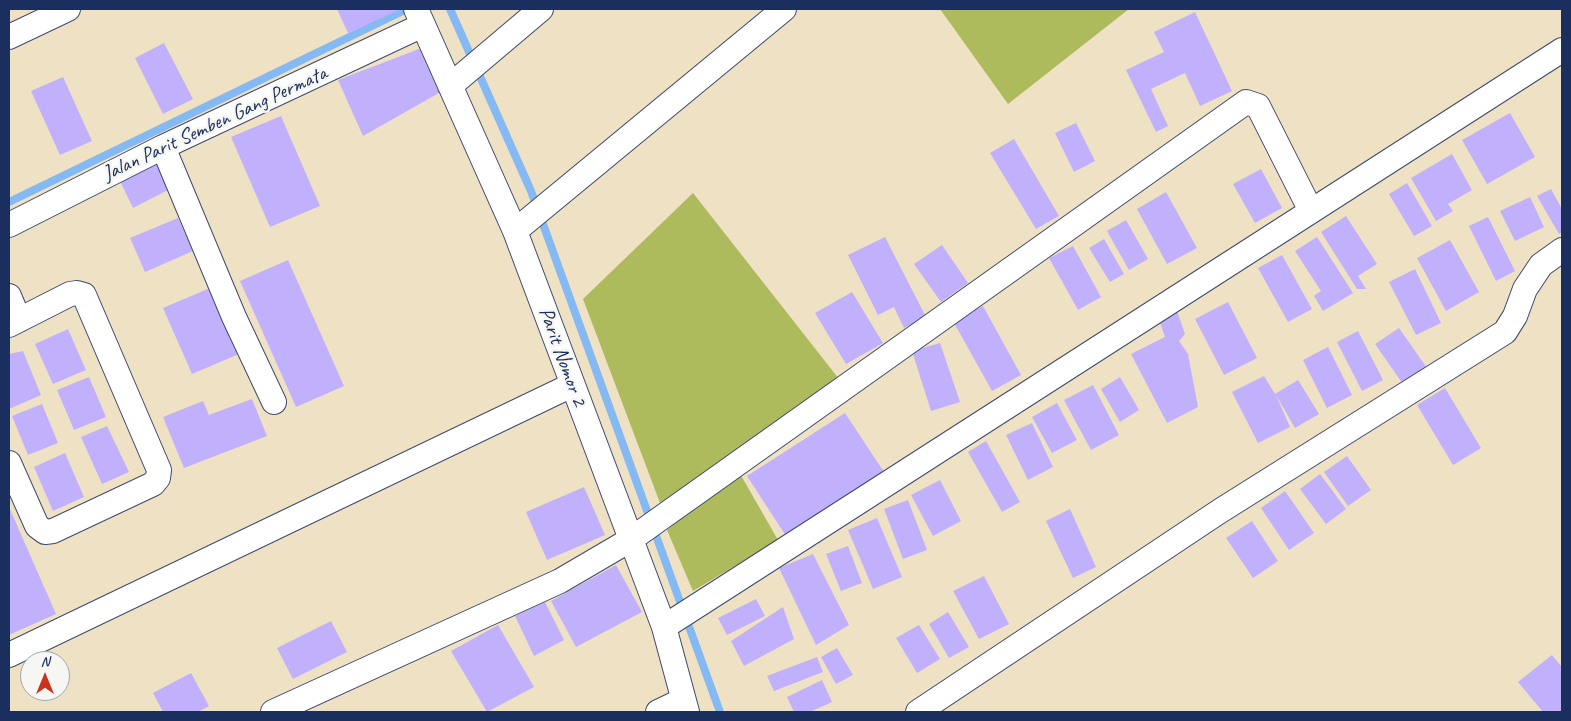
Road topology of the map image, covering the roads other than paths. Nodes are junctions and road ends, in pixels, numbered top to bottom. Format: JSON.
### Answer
{"nodes":[{"id":1,"x":68,"y":9,"type":"edge"},
{"id":2,"x":541,"y":9,"type":"edge"},
{"id":3,"x":784,"y":9,"type":"edge"},
{"id":4,"x":419,"y":17,"type":"edge"},
{"id":5,"x":9,"y":37,"type":"edge"},
{"id":6,"x":1562,"y":50,"type":"edge"},
{"id":7,"x":450,"y":86,"type":"junction"},
{"id":8,"x":163,"y":147,"type":"junction"},
{"id":9,"x":1311,"y":211,"type":"junction"},
{"id":10,"x":9,"y":225,"type":"edge"},
{"id":11,"x":515,"y":231,"type":"junction"},
{"id":12,"x":1562,"y":250,"type":"edge"},
{"id":13,"x":9,"y":296,"type":"edge"},
{"id":14,"x":14,"y":323,"type":"edge"},
{"id":15,"x":572,"y":385,"type":"junction"},
{"id":16,"x":274,"y":402,"type":"dead end"},
{"id":17,"x":9,"y":463,"type":"edge"},
{"id":18,"x":630,"y":540,"type":"junction"},
{"id":19,"x":664,"y":627,"type":"junction"},
{"id":20,"x":9,"y":655,"type":"edge"},
{"id":21,"x":685,"y":706,"type":"edge"},
{"id":22,"x":273,"y":712,"type":"edge"},
{"id":23,"x":658,"y":712,"type":"edge"},
{"id":24,"x":918,"y":712,"type":"edge"}],
"edges":[{"from":1,"to":5,"type":"street"},
{"from":2,"to":7,"type":"street"},
{"from":3,"to":11,"type":"street"},
{"from":4,"to":7,"type":"street","name":"Parit Nomor 2"},
{"from":4,"to":8,"type":"street","name":"Jalan Parit Semben Gang Permata"},
{"from":6,"to":9,"type":"street"},
{"from":7,"to":11,"type":"street","name":"Parit Nomor 2"},
{"from":8,"to":10,"type":"street","name":"Jalan Parit Semben Gang Permata"},
{"from":8,"to":16,"type":"street"},
{"from":9,"to":18,"type":"street"},
{"from":9,"to":19,"type":"street"},
{"from":11,"to":15,"type":"street","name":"Parit Nomor 2"},
{"from":12,"to":24,"type":"street"},
{"from":13,"to":14,"type":"street"},
{"from":14,"to":17,"type":"street"},
{"from":15,"to":18,"type":"street","name":"Parit Nomor 2"},
{"from":15,"to":20,"type":"street"},
{"from":18,"to":19,"type":"street","name":"Parit Nomor 2"},
{"from":18,"to":22,"type":"street"},
{"from":19,"to":21,"type":"street","name":"Parit Nomor 2"},
{"from":21,"to":23,"type":"street"}]}
